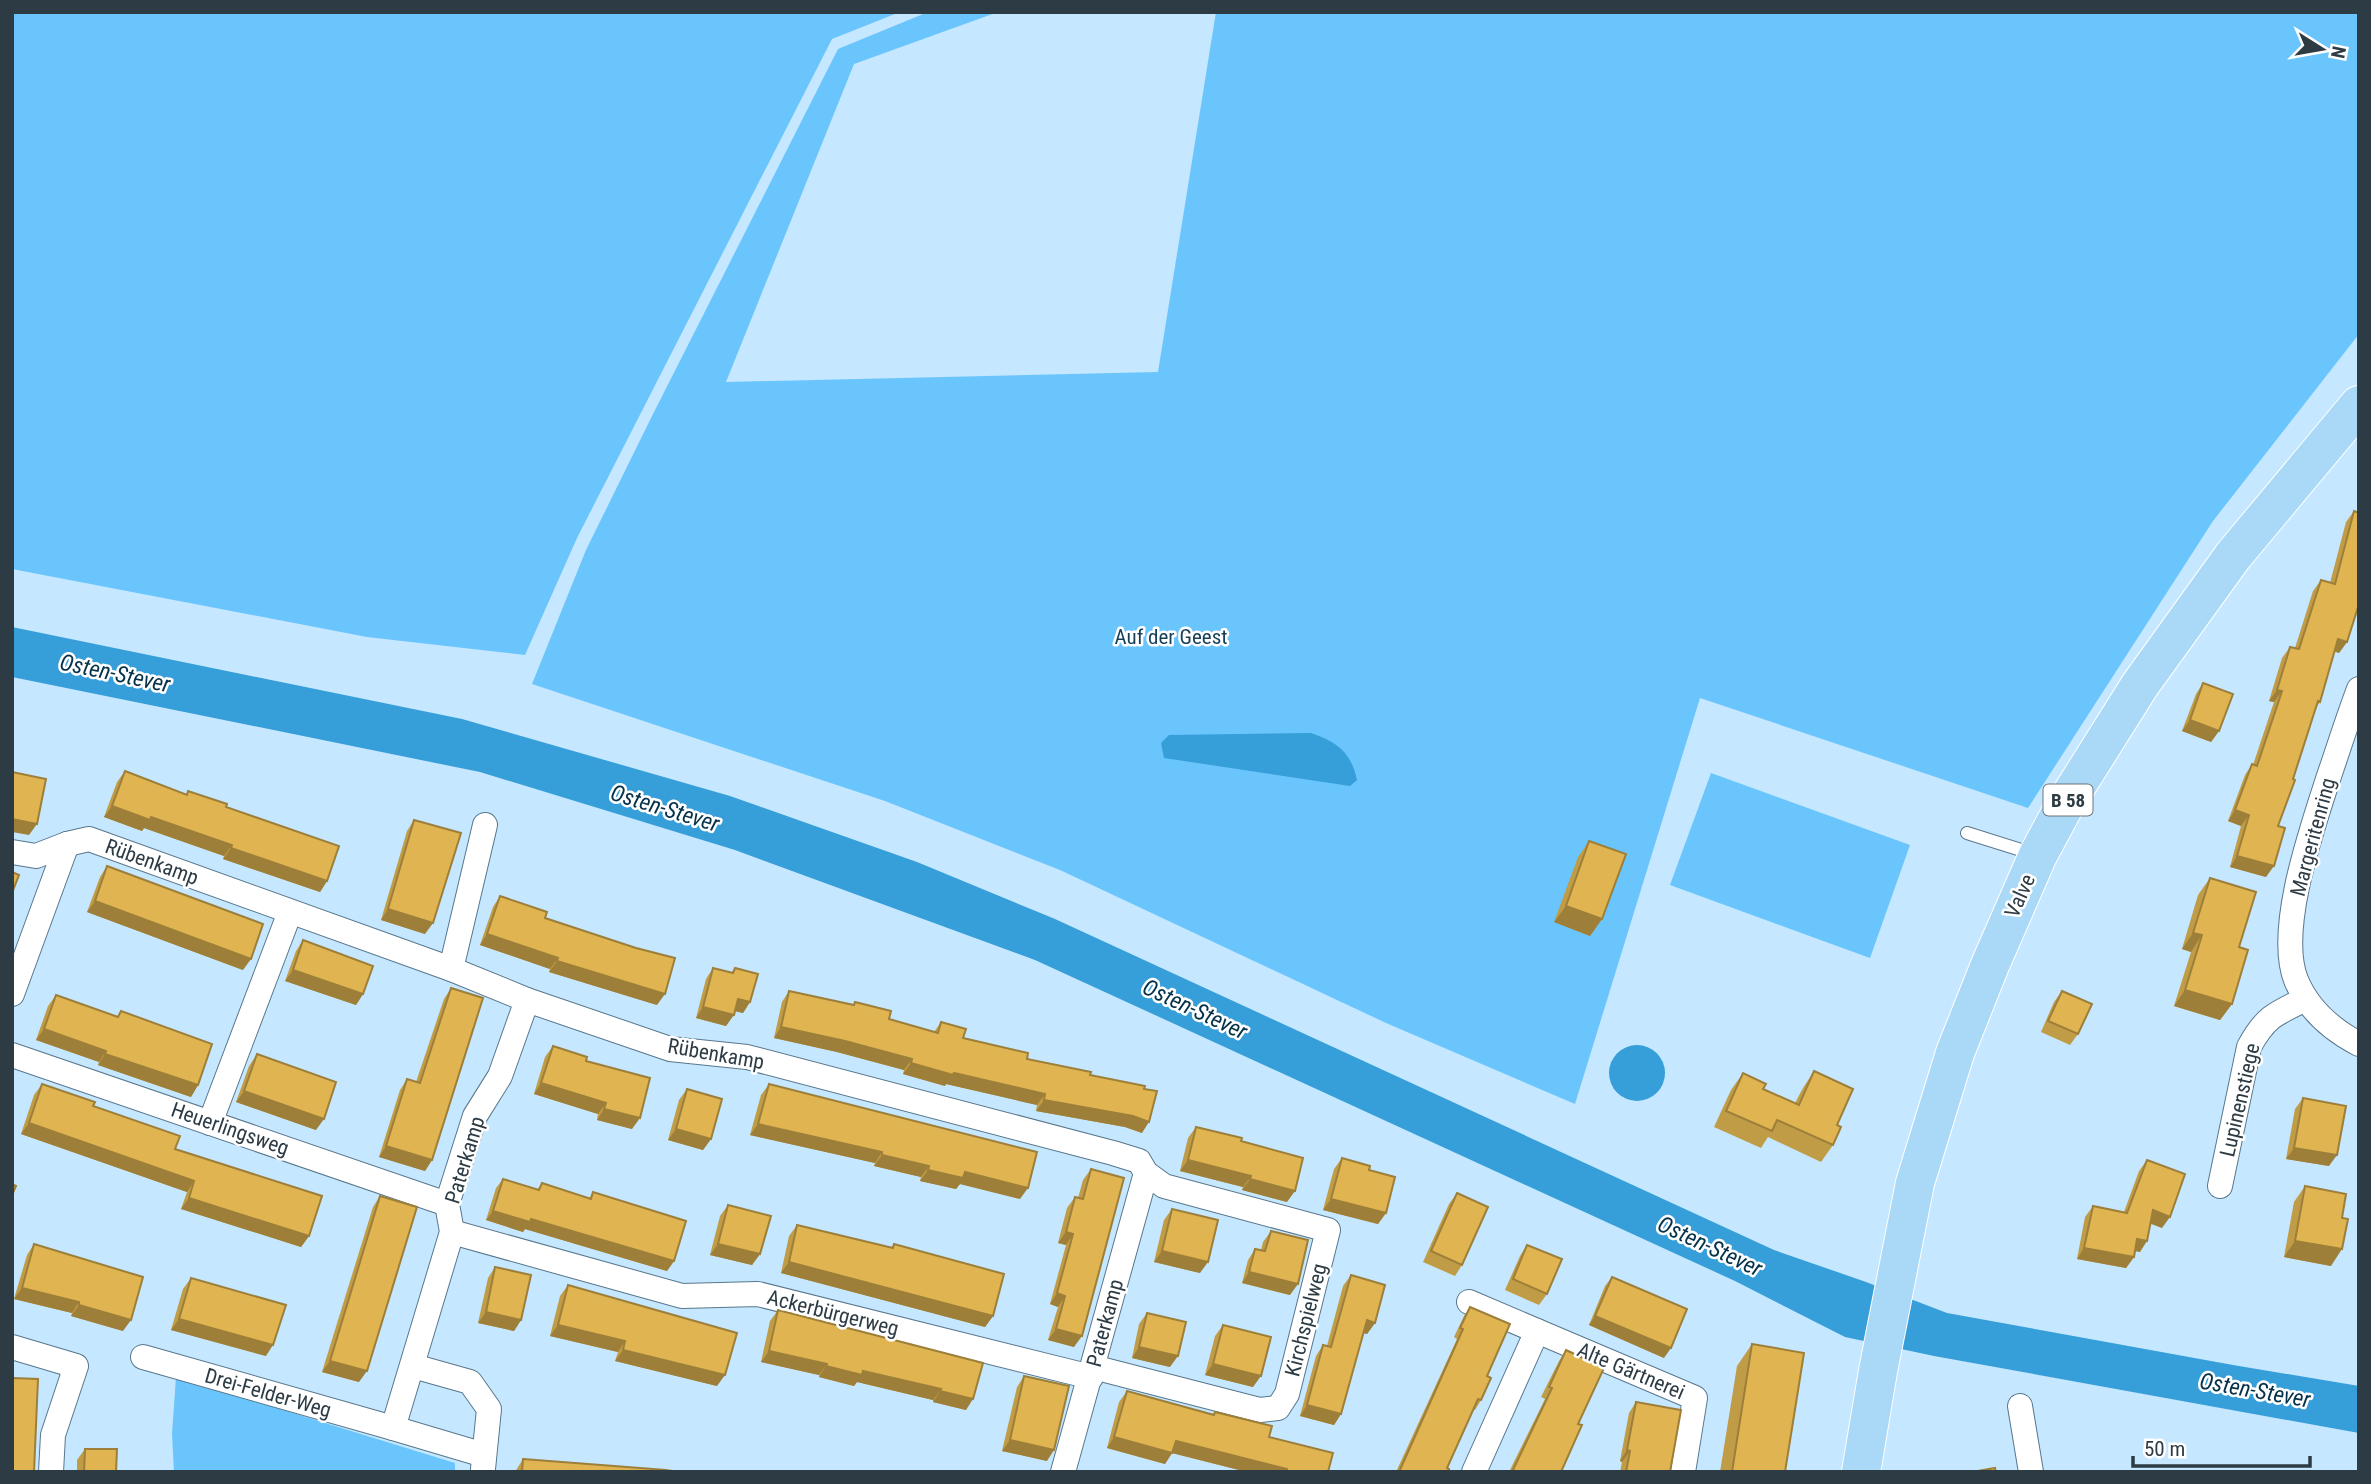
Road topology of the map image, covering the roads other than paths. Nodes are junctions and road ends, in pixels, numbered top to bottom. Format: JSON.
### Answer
{"nodes":[{"id":1,"x":2359,"y":405,"type":"edge"},
{"id":2,"x":2359,"y":689,"type":"edge"},
{"id":3,"x":485,"y":825,"type":"dead end"},
{"id":4,"x":1967,"y":833,"type":"dead end"},
{"id":5,"x":67,"y":844,"type":"junction"},
{"id":6,"x":12,"y":852,"type":"edge"},
{"id":7,"x":2038,"y":855,"type":"junction"},
{"id":8,"x":290,"y":912,"type":"junction"},
{"id":9,"x":451,"y":969,"type":"junction"},
{"id":10,"x":12,"y":993,"type":"edge"},
{"id":11,"x":2306,"y":999,"type":"junction"},
{"id":12,"x":527,"y":1000,"type":"junction"},
{"id":13,"x":2359,"y":1044,"type":"edge"},
{"id":14,"x":12,"y":1055,"type":"edge"},
{"id":15,"x":210,"y":1123,"type":"junction"},
{"id":16,"x":1146,"y":1173,"type":"junction"},
{"id":17,"x":2220,"y":1186,"type":"dead end"},
{"id":18,"x":447,"y":1204,"type":"junction"},
{"id":19,"x":452,"y":1232,"type":"junction"},
{"id":20,"x":1469,"y":1302,"type":"dead end"},
{"id":21,"x":1537,"y":1331,"type":"junction"},
{"id":22,"x":12,"y":1347,"type":"edge"},
{"id":23,"x":143,"y":1357,"type":"dead end"},
{"id":24,"x":413,"y":1366,"type":"junction"},
{"id":25,"x":1092,"y":1372,"type":"junction"},
{"id":26,"x":2020,"y":1406,"type":"dead end"},
{"id":27,"x":393,"y":1428,"type":"junction"},
{"id":28,"x":483,"y":1463,"type":"edge"},
{"id":29,"x":51,"y":1472,"type":"edge"},
{"id":30,"x":1063,"y":1472,"type":"edge"},
{"id":31,"x":1474,"y":1472,"type":"edge"},
{"id":32,"x":1684,"y":1472,"type":"edge"},
{"id":33,"x":1861,"y":1472,"type":"edge"},
{"id":34,"x":2031,"y":1472,"type":"edge"}],
"edges":[{"from":1,"to":7,"type":"main road","name":"Valve","number":"B 58"},
{"from":2,"to":11,"type":"street","name":"Margeritenring"},
{"from":3,"to":9,"type":"street"},
{"from":4,"to":7,"type":"lane"},
{"from":5,"to":6,"type":"street","name":"Rübenkamp"},
{"from":5,"to":8,"type":"street","name":"Rübenkamp"},
{"from":5,"to":10,"type":"street"},
{"from":7,"to":33,"type":"main road","name":"Valve","number":"B 58"},
{"from":8,"to":9,"type":"street","name":"Rübenkamp"},
{"from":8,"to":15,"type":"street"},
{"from":9,"to":12,"type":"street","name":"Rübenkamp"},
{"from":11,"to":13,"type":"street","name":"Margeritenring"},
{"from":11,"to":17,"type":"street","name":"Lupinenstiege"},
{"from":12,"to":16,"type":"street","name":"Rübenkamp"},
{"from":12,"to":18,"type":"street","name":"Paterkamp"},
{"from":14,"to":15,"type":"street","name":"Heuerlingsweg"},
{"from":15,"to":18,"type":"street","name":"Heuerlingsweg"},
{"from":16,"to":25,"type":"street","name":"Paterkamp"},
{"from":16,"to":25,"type":"street","name":"Kirchspielweg"},
{"from":18,"to":19,"type":"street","name":"Paterkamp"},
{"from":19,"to":24,"type":"street","name":"Paterkamp"},
{"from":19,"to":25,"type":"street","name":"Ackerbürgerweg"},
{"from":20,"to":21,"type":"street","name":"Alte Gärtnerei"},
{"from":21,"to":31,"type":"street"},
{"from":21,"to":32,"type":"street","name":"Alte Gärtnerei"},
{"from":22,"to":29,"type":"street"},
{"from":23,"to":27,"type":"street","name":"Drei-Felder-Weg"},
{"from":24,"to":27,"type":"street","name":"Paterkamp"},
{"from":24,"to":28,"type":"street"},
{"from":25,"to":30,"type":"street","name":"Paterkamp"},
{"from":26,"to":34,"type":"street"},
{"from":27,"to":28,"type":"street"}]}
